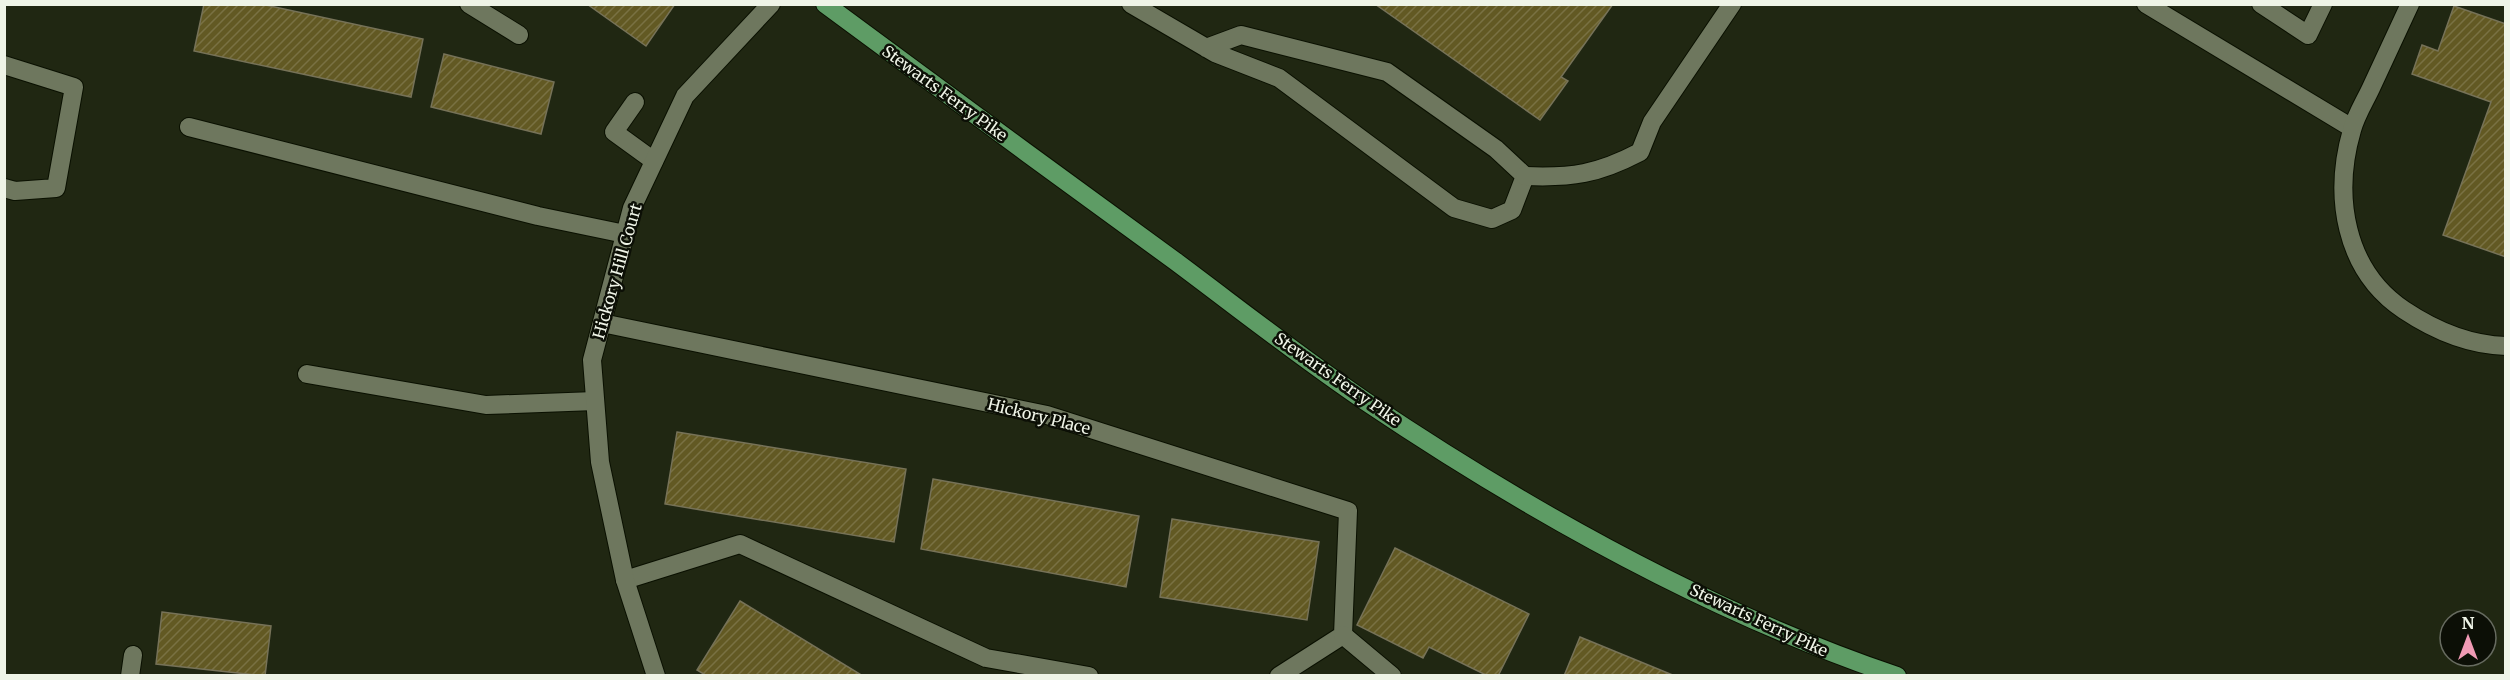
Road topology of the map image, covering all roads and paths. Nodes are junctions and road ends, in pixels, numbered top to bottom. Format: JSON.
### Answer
{"nodes":[{"id":1,"x":470,"y":4,"type":"edge"},
{"id":2,"x":771,"y":4,"type":"edge"},
{"id":3,"x":825,"y":4,"type":"edge"},
{"id":4,"x":1131,"y":4,"type":"edge"},
{"id":5,"x":1732,"y":4,"type":"edge"},
{"id":6,"x":2146,"y":4,"type":"edge"},
{"id":7,"x":2261,"y":4,"type":"edge"},
{"id":8,"x":2323,"y":4,"type":"edge"},
{"id":9,"x":2410,"y":4,"type":"edge"},
{"id":10,"x":519,"y":35,"type":"dead end"},
{"id":11,"x":1206,"y":48,"type":"junction"},
{"id":12,"x":4,"y":65,"type":"edge"},
{"id":13,"x":634,"y":102,"type":"dead end"},
{"id":14,"x":189,"y":127,"type":"dead end"},
{"id":15,"x":2352,"y":128,"type":"junction"},
{"id":16,"x":654,"y":161,"type":"junction"},
{"id":17,"x":1525,"y":176,"type":"junction"},
{"id":18,"x":4,"y":188,"type":"edge"},
{"id":19,"x":626,"y":234,"type":"junction"},
{"id":20,"x":602,"y":323,"type":"junction"},
{"id":21,"x":2505,"y":346,"type":"edge"},
{"id":22,"x":307,"y":374,"type":"dead end"},
{"id":23,"x":595,"y":401,"type":"junction"},
{"id":24,"x":626,"y":580,"type":"junction"},
{"id":25,"x":1343,"y":635,"type":"junction"},
{"id":26,"x":133,"y":655,"type":"dead end"},
{"id":27,"x":130,"y":675,"type":"edge"},
{"id":28,"x":656,"y":675,"type":"edge"},
{"id":29,"x":1089,"y":675,"type":"edge"},
{"id":30,"x":1279,"y":675,"type":"edge"},
{"id":31,"x":1392,"y":675,"type":"edge"},
{"id":32,"x":1897,"y":675,"type":"edge"}],
"edges":[{"from":1,"to":10,"type":"street"},
{"from":2,"to":16,"type":"street","name":"Hickory Hill Court"},
{"from":3,"to":32,"type":"main road","name":"Stewarts Ferry Pike"},
{"from":4,"to":11,"type":"street"},
{"from":5,"to":17,"type":"street"},
{"from":6,"to":15,"type":"street"},
{"from":7,"to":8,"type":"street"},
{"from":9,"to":15,"type":"street"},
{"from":11,"to":17,"type":"street"},
{"from":11,"to":17,"type":"street"},
{"from":12,"to":18,"type":"street"},
{"from":13,"to":16,"type":"street"},
{"from":14,"to":19,"type":"street"},
{"from":15,"to":21,"type":"street"},
{"from":16,"to":19,"type":"street","name":"Hickory Hill Court"},
{"from":19,"to":20,"type":"street","name":"Hickory Hill Court"},
{"from":20,"to":23,"type":"street","name":"Hickory Hill Court"},
{"from":20,"to":25,"type":"street","name":"Hickory Place"},
{"from":22,"to":23,"type":"street"},
{"from":23,"to":24,"type":"street","name":"Hickory Hill Court"},
{"from":24,"to":28,"type":"street","name":"Hickory Hill Court"},
{"from":24,"to":29,"type":"street"},
{"from":25,"to":30,"type":"street"},
{"from":25,"to":31,"type":"street"},
{"from":26,"to":27,"type":"street"}]}
